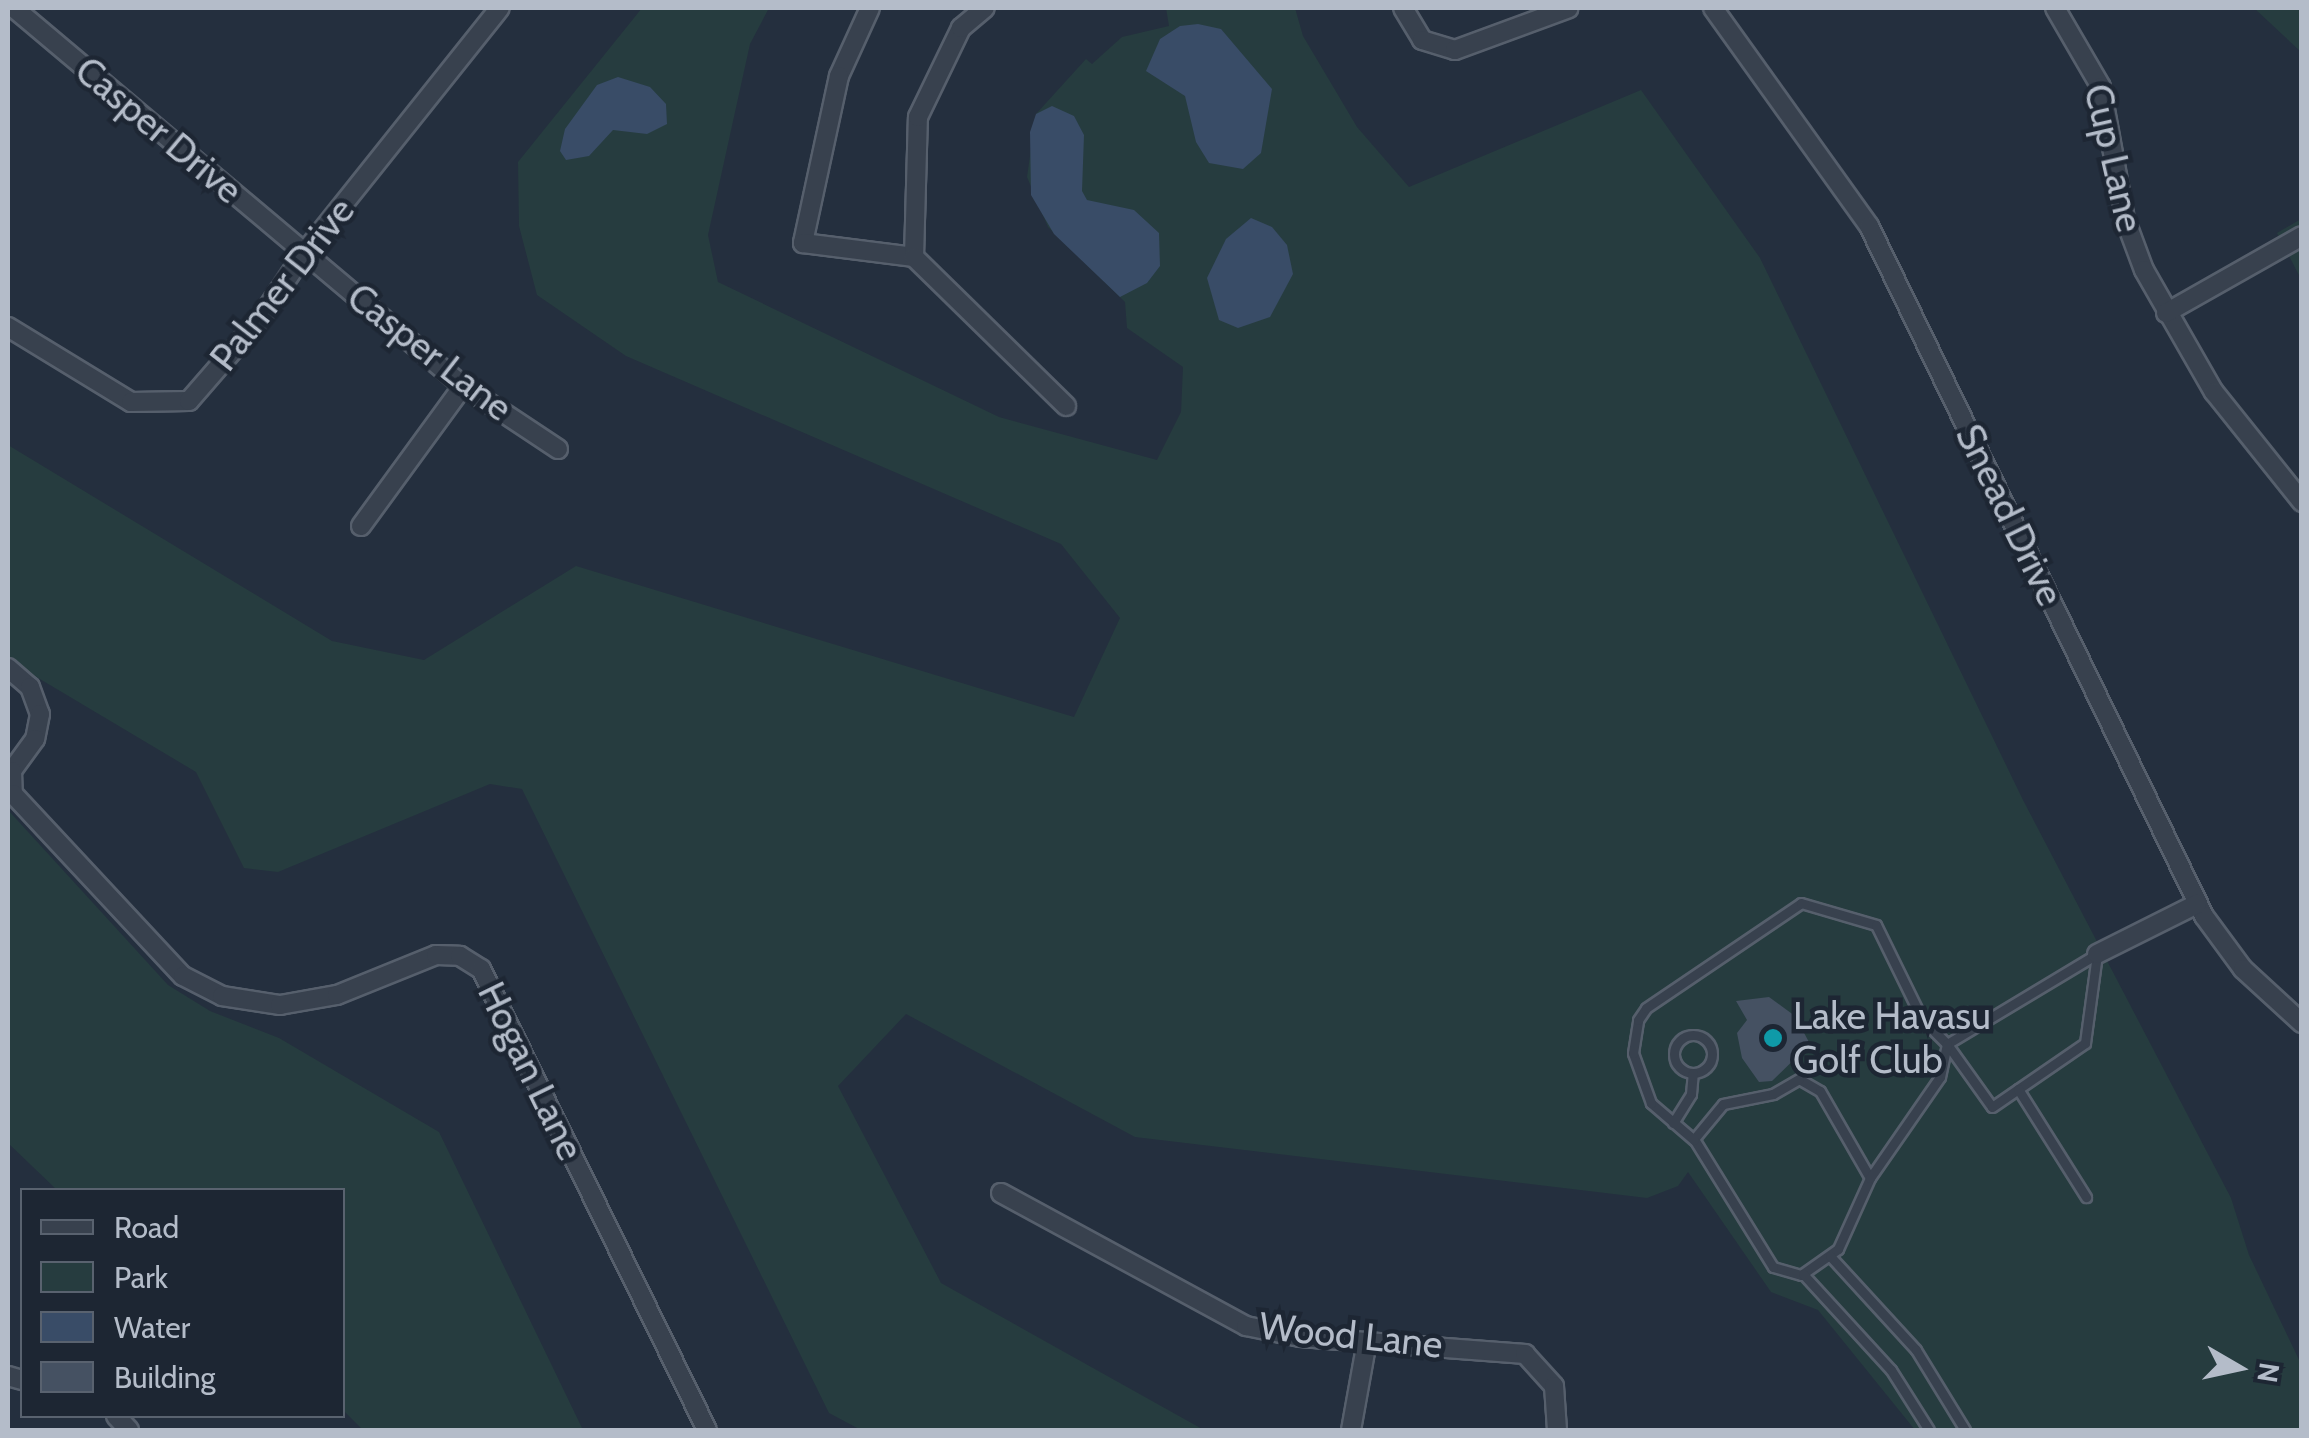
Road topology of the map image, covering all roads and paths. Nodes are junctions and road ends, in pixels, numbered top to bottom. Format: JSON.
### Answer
{"nodes":[{"id":1,"x":14,"y":8,"type":"edge"},
{"id":2,"x":500,"y":8,"type":"edge"},
{"id":3,"x":870,"y":8,"type":"edge"},
{"id":4,"x":985,"y":8,"type":"edge"},
{"id":5,"x":1403,"y":8,"type":"edge"},
{"id":6,"x":1569,"y":8,"type":"edge"},
{"id":7,"x":1712,"y":8,"type":"edge"},
{"id":8,"x":2055,"y":8,"type":"edge"},
{"id":9,"x":2302,"y":236,"type":"edge"},
{"id":10,"x":305,"y":252,"type":"junction"},
{"id":11,"x":914,"y":257,"type":"junction"},
{"id":12,"x":2166,"y":312,"type":"junction"},
{"id":13,"x":8,"y":327,"type":"edge"},
{"id":14,"x":463,"y":386,"type":"junction"},
{"id":15,"x":1066,"y":406,"type":"dead end"},
{"id":16,"x":558,"y":449,"type":"dead end"},
{"id":17,"x":2302,"y":502,"type":"edge"},
{"id":18,"x":361,"y":526,"type":"dead end"},
{"id":19,"x":8,"y":668,"type":"edge"},
{"id":20,"x":9,"y":775,"type":"edge"},
{"id":21,"x":2198,"y":904,"type":"junction"},
{"id":22,"x":2097,"y":954,"type":"junction"},
{"id":23,"x":2302,"y":1023,"type":"edge"},
{"id":24,"x":1947,"y":1044,"type":"junction"},
{"id":25,"x":1693,"y":1073,"type":"junction"},
{"id":26,"x":2018,"y":1089,"type":"junction"},
{"id":27,"x":1673,"y":1123,"type":"junction"},
{"id":28,"x":1694,"y":1140,"type":"junction"},
{"id":29,"x":1870,"y":1178,"type":"junction"},
{"id":30,"x":1002,"y":1193,"type":"dead end"},
{"id":31,"x":2086,"y":1197,"type":"dead end"},
{"id":32,"x":1830,"y":1256,"type":"junction"},
{"id":33,"x":1803,"y":1274,"type":"junction"},
{"id":34,"x":1367,"y":1341,"type":"junction"},
{"id":35,"x":707,"y":1430,"type":"edge"},
{"id":36,"x":1351,"y":1430,"type":"edge"},
{"id":37,"x":1557,"y":1430,"type":"edge"},
{"id":38,"x":1930,"y":1430,"type":"edge"},
{"id":39,"x":1965,"y":1430,"type":"edge"}],
"edges":[{"from":1,"to":10,"type":"street","name":"Casper Drive"},
{"from":2,"to":10,"type":"street","name":"Palmer Drive"},
{"from":3,"to":11,"type":"street"},
{"from":4,"to":11,"type":"street"},
{"from":5,"to":6,"type":"street"},
{"from":7,"to":21,"type":"street","name":"Snead Drive"},
{"from":8,"to":12,"type":"street","name":"Cup Lane"},
{"from":9,"to":12,"type":"street"},
{"from":10,"to":13,"type":"street","name":"Palmer Drive"},
{"from":10,"to":14,"type":"street","name":"Casper Lane"},
{"from":11,"to":15,"type":"street"},
{"from":12,"to":17,"type":"street","name":"Cup Lane"},
{"from":14,"to":16,"type":"street","name":"Casper Lane"},
{"from":14,"to":18,"type":"street"},
{"from":19,"to":20,"type":"street","name":"Hogan Lane"},
{"from":20,"to":35,"type":"street","name":"Hogan Lane"},
{"from":21,"to":22,"type":"street"},
{"from":21,"to":23,"type":"street","name":"Snead Drive"},
{"from":22,"to":24,"type":"lane"},
{"from":22,"to":26,"type":"lane"},
{"from":24,"to":26,"type":"lane"},
{"from":24,"to":27,"type":"lane"},
{"from":24,"to":29,"type":"lane"},
{"from":25,"to":25,"type":"lane"},
{"from":25,"to":27,"type":"lane"},
{"from":26,"to":31,"type":"lane"},
{"from":27,"to":28,"type":"lane"},
{"from":28,"to":29,"type":"lane"},
{"from":28,"to":33,"type":"lane"},
{"from":29,"to":32,"type":"lane"},
{"from":30,"to":34,"type":"street","name":"Wood Lane"},
{"from":32,"to":33,"type":"lane"},
{"from":32,"to":39,"type":"lane"},
{"from":33,"to":38,"type":"lane"},
{"from":34,"to":36,"type":"street"},
{"from":34,"to":37,"type":"street","name":"Wood Lane"}]}
